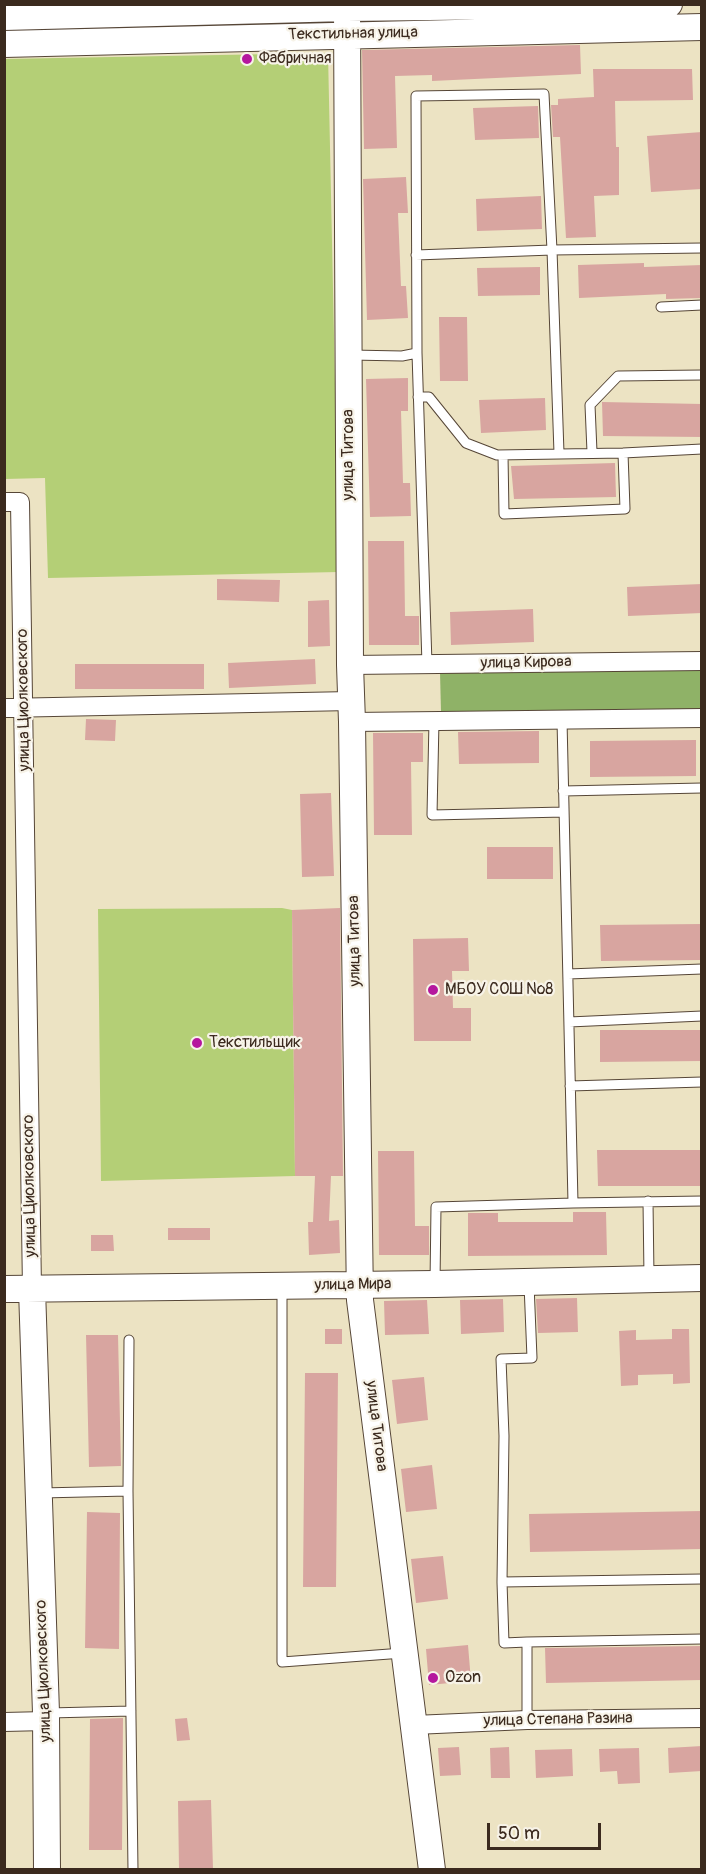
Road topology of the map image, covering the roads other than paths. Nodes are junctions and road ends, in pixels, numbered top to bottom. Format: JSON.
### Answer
{"nodes":[{"id":1,"x":669,"y":4,"type":"edge"},
{"id":2,"x":587,"y":5,"type":"edge"},
{"id":3,"x":413,"y":6,"type":"edge"},
{"id":4,"x":347,"y":8,"type":"junction"},
{"id":5,"x":4,"y":16,"type":"edge"},
{"id":6,"x":702,"y":27,"type":"edge"},
{"id":7,"x":347,"y":34,"type":"junction"},
{"id":8,"x":4,"y":44,"type":"edge"},
{"id":9,"x":702,"y":248,"type":"edge"},
{"id":10,"x":552,"y":250,"type":"junction"},
{"id":11,"x":416,"y":255,"type":"junction"},
{"id":12,"x":702,"y":305,"type":"edge"},
{"id":13,"x":661,"y":307,"type":"dead end"},
{"id":14,"x":417,"y":353,"type":"junction"},
{"id":15,"x":349,"y":355,"type":"junction"},
{"id":16,"x":702,"y":375,"type":"edge"},
{"id":17,"x":418,"y":397,"type":"junction"},
{"id":18,"x":702,"y":449,"type":"edge"},
{"id":19,"x":592,"y":452,"type":"junction"},
{"id":20,"x":559,"y":453,"type":"junction"},
{"id":21,"x":623,"y":453,"type":"junction"},
{"id":22,"x":503,"y":455,"type":"junction"},
{"id":23,"x":12,"y":502,"type":"edge"},
{"id":24,"x":702,"y":661,"type":"edge"},
{"id":25,"x":427,"y":664,"type":"junction"},
{"id":26,"x":350,"y":665,"type":"junction"},
{"id":27,"x":24,"y":707,"type":"junction"},
{"id":28,"x":4,"y":708,"type":"edge"},
{"id":29,"x":352,"y":712,"type":"junction"},
{"id":30,"x":702,"y":718,"type":"edge"},
{"id":31,"x":561,"y":720,"type":"junction"},
{"id":32,"x":434,"y":721,"type":"junction"},
{"id":33,"x":702,"y":788,"type":"edge"},
{"id":34,"x":563,"y":791,"type":"junction"},
{"id":35,"x":564,"y":812,"type":"junction"},
{"id":36,"x":702,"y":969,"type":"edge"},
{"id":37,"x":568,"y":974,"type":"junction"},
{"id":38,"x":702,"y":1016,"type":"edge"},
{"id":39,"x":569,"y":1022,"type":"junction"},
{"id":40,"x":702,"y":1082,"type":"edge"},
{"id":41,"x":570,"y":1086,"type":"junction"},
{"id":42,"x":648,"y":1201,"type":"junction"},
{"id":43,"x":702,"y":1201,"type":"edge"},
{"id":44,"x":573,"y":1203,"type":"junction"},
{"id":45,"x":702,"y":1278,"type":"edge"},
{"id":46,"x":649,"y":1280,"type":"junction"},
{"id":47,"x":529,"y":1282,"type":"junction"},
{"id":48,"x":435,"y":1284,"type":"junction"},
{"id":49,"x":360,"y":1285,"type":"junction"},
{"id":50,"x":282,"y":1286,"type":"junction"},
{"id":51,"x":4,"y":1289,"type":"edge"},
{"id":52,"x":32,"y":1289,"type":"junction"},
{"id":53,"x":129,"y":1340,"type":"dead end"},
{"id":54,"x":128,"y":1491,"type":"junction"},
{"id":55,"x":38,"y":1493,"type":"junction"},
{"id":56,"x":702,"y":1579,"type":"edge"},
{"id":57,"x":502,"y":1582,"type":"junction"},
{"id":58,"x":702,"y":1639,"type":"edge"},
{"id":59,"x":527,"y":1642,"type":"junction"},
{"id":60,"x":405,"y":1653,"type":"junction"},
{"id":61,"x":131,"y":1712,"type":"junction"},
{"id":62,"x":46,"y":1717,"type":"junction"},
{"id":63,"x":702,"y":1718,"type":"edge"},
{"id":64,"x":527,"y":1720,"type":"junction"},
{"id":65,"x":4,"y":1722,"type":"edge"},
{"id":66,"x":414,"y":1725,"type":"junction"},
{"id":67,"x":47,"y":1869,"type":"edge"},
{"id":68,"x":133,"y":1869,"type":"edge"},
{"id":69,"x":432,"y":1869,"type":"edge"}],
"edges":[{"from":1,"to":2,"type":"street","name":"Текстильная улица"},
{"from":2,"to":3,"type":"street","name":"Текстильная улица"},
{"from":3,"to":4,"type":"street","name":"Текстильная улица"},
{"from":4,"to":5,"type":"street","name":"Текстильная улица"},
{"from":4,"to":7,"type":"street","name":"улица Титова"},
{"from":6,"to":7,"type":"street","name":"Текстильная улица"},
{"from":7,"to":8,"type":"street","name":"Текстильная улица"},
{"from":7,"to":15,"type":"street","name":"улица Титова"},
{"from":9,"to":10,"type":"lane"},
{"from":10,"to":11,"type":"lane"},
{"from":10,"to":11,"type":"lane"},
{"from":10,"to":20,"type":"lane"},
{"from":11,"to":14,"type":"lane"},
{"from":12,"to":13,"type":"lane"},
{"from":14,"to":15,"type":"lane"},
{"from":14,"to":17,"type":"lane"},
{"from":15,"to":26,"type":"street","name":"улица Титова"},
{"from":16,"to":19,"type":"lane"},
{"from":17,"to":22,"type":"lane"},
{"from":17,"to":25,"type":"lane"},
{"from":18,"to":21,"type":"lane"},
{"from":19,"to":20,"type":"lane"},
{"from":19,"to":21,"type":"lane"},
{"from":20,"to":22,"type":"lane"},
{"from":21,"to":22,"type":"lane"},
{"from":23,"to":27,"type":"street","name":"улица Циолковского"},
{"from":24,"to":25,"type":"street","name":"улица Кирова"},
{"from":25,"to":26,"type":"street","name":"улица Кирова"},
{"from":26,"to":29,"type":"street","name":"улица Титова"},
{"from":27,"to":28,"type":"street"},
{"from":27,"to":29,"type":"street"},
{"from":27,"to":52,"type":"street","name":"улица Циолковского"},
{"from":29,"to":32,"type":"street"},
{"from":29,"to":49,"type":"street","name":"улица Титова"},
{"from":30,"to":31,"type":"street"},
{"from":31,"to":32,"type":"street"},
{"from":31,"to":34,"type":"lane"},
{"from":32,"to":35,"type":"lane"},
{"from":33,"to":34,"type":"lane"},
{"from":34,"to":35,"type":"lane"},
{"from":35,"to":37,"type":"lane"},
{"from":36,"to":37,"type":"lane"},
{"from":37,"to":39,"type":"lane"},
{"from":38,"to":39,"type":"lane"},
{"from":39,"to":41,"type":"lane"},
{"from":40,"to":41,"type":"lane"},
{"from":41,"to":44,"type":"lane"},
{"from":42,"to":43,"type":"lane"},
{"from":42,"to":44,"type":"lane"},
{"from":42,"to":46,"type":"lane"},
{"from":44,"to":48,"type":"lane"},
{"from":45,"to":46,"type":"street","name":"улица Мира"},
{"from":46,"to":47,"type":"street","name":"улица Мира"},
{"from":47,"to":48,"type":"street","name":"улица Мира"},
{"from":47,"to":57,"type":"lane"},
{"from":48,"to":49,"type":"street","name":"улица Мира"},
{"from":49,"to":50,"type":"street","name":"улица Мира"},
{"from":49,"to":60,"type":"street","name":"улица Титова"},
{"from":50,"to":52,"type":"street","name":"улица Мира"},
{"from":50,"to":60,"type":"lane"},
{"from":51,"to":52,"type":"street","name":"улица Мира"},
{"from":52,"to":55,"type":"street","name":"улица Циолковского"},
{"from":53,"to":54,"type":"lane"},
{"from":54,"to":55,"type":"lane"},
{"from":54,"to":61,"type":"lane"},
{"from":55,"to":62,"type":"street","name":"улица Циолковского"},
{"from":56,"to":57,"type":"lane"},
{"from":57,"to":59,"type":"lane"},
{"from":58,"to":59,"type":"lane"},
{"from":59,"to":64,"type":"lane"},
{"from":60,"to":66,"type":"street","name":"улица Титова"},
{"from":61,"to":62,"type":"lane"},
{"from":61,"to":68,"type":"lane"},
{"from":62,"to":65,"type":"street"},
{"from":62,"to":67,"type":"street","name":"улица Циолковского"},
{"from":63,"to":64,"type":"street","name":"улица Степана Разина"},
{"from":64,"to":66,"type":"street","name":"улица Степана Разина"},
{"from":66,"to":69,"type":"street","name":"улица Титова"}]}
